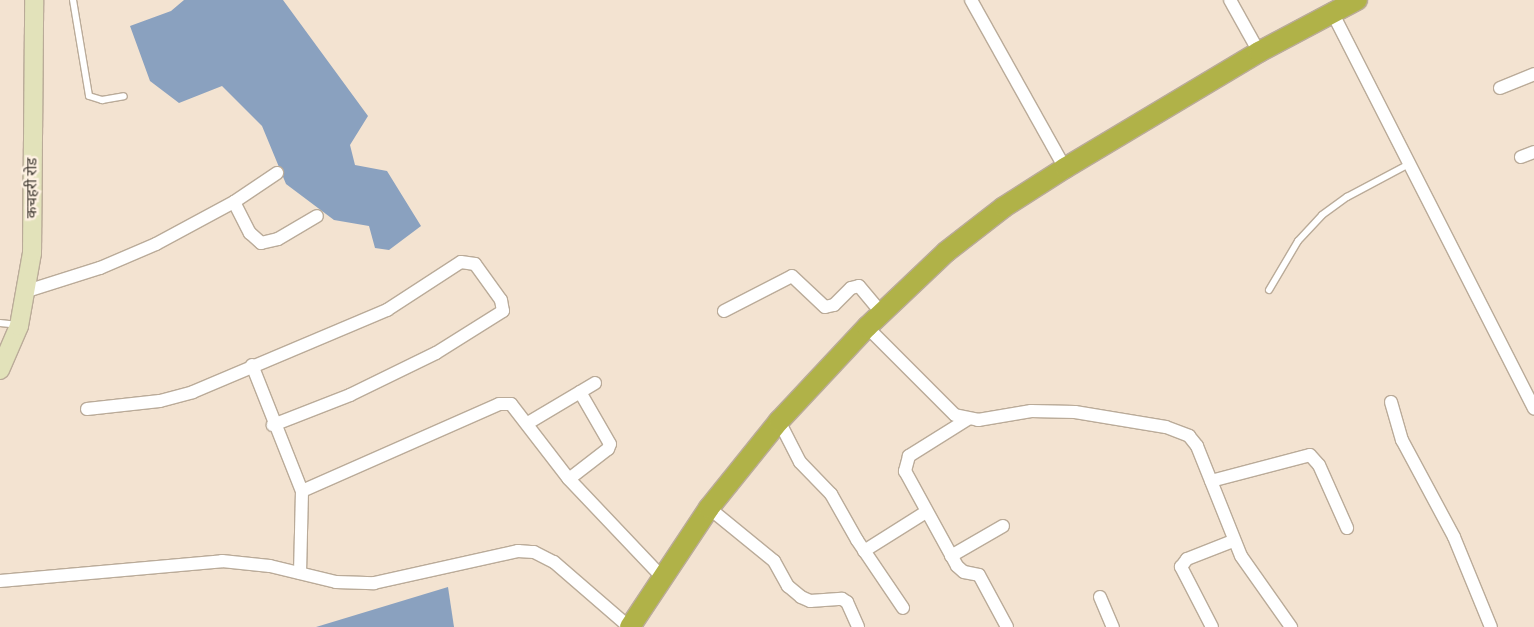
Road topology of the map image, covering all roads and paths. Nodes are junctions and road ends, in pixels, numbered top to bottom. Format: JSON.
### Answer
{"nodes":[{"id":1,"x":34,"y":0,"type":"edge"},
{"id":2,"x":73,"y":0,"type":"edge"},
{"id":3,"x":971,"y":0,"type":"edge"},
{"id":4,"x":1230,"y":0,"type":"edge"},
{"id":5,"x":1356,"y":0,"type":"edge"},
{"id":6,"x":1332,"y":12,"type":"junction"},
{"id":7,"x":1260,"y":52,"type":"junction"},
{"id":8,"x":1534,"y":74,"type":"edge"},
{"id":9,"x":1500,"y":88,"type":"dead end"},
{"id":10,"x":124,"y":96,"type":"dead end"},
{"id":11,"x":1534,"y":152,"type":"edge"},
{"id":12,"x":1522,"y":157,"type":"dead end"},
{"id":13,"x":1409,"y":164,"type":"junction"},
{"id":14,"x":1065,"y":168,"type":"junction"},
{"id":15,"x":277,"y":173,"type":"dead end"},
{"id":16,"x":234,"y":202,"type":"junction"},
{"id":17,"x":317,"y":216,"type":"dead end"},
{"id":18,"x":1269,"y":290,"type":"dead end"},
{"id":19,"x":27,"y":291,"type":"junction"},
{"id":20,"x":724,"y":311,"type":"dead end"},
{"id":21,"x":881,"y":312,"type":"junction"},
{"id":22,"x":0,"y":322,"type":"edge"},
{"id":23,"x":19,"y":326,"type":"junction"},
{"id":24,"x":866,"y":327,"type":"junction"},
{"id":25,"x":252,"y":365,"type":"junction"},
{"id":26,"x":0,"y":370,"type":"edge"},
{"id":27,"x":595,"y":382,"type":"dead end"},
{"id":28,"x":580,"y":392,"type":"junction"},
{"id":29,"x":1391,"y":402,"type":"dead end"},
{"id":30,"x":1534,"y":408,"type":"edge"},
{"id":31,"x":87,"y":409,"type":"dead end"},
{"id":32,"x":968,"y":419,"type":"junction"},
{"id":33,"x":780,"y":421,"type":"junction"},
{"id":34,"x":528,"y":423,"type":"junction"},
{"id":35,"x":273,"y":425,"type":"junction"},
{"id":36,"x":569,"y":479,"type":"junction"},
{"id":37,"x":1211,"y":481,"type":"junction"},
{"id":38,"x":302,"y":490,"type":"junction"},
{"id":39,"x":709,"y":508,"type":"junction"},
{"id":40,"x":926,"y":512,"type":"junction"},
{"id":41,"x":1003,"y":526,"type":"dead end"},
{"id":42,"x":1347,"y":528,"type":"dead end"},
{"id":43,"x":1234,"y":541,"type":"junction"},
{"id":44,"x":864,"y":551,"type":"junction"},
{"id":45,"x":951,"y":556,"type":"junction"},
{"id":46,"x":300,"y":573,"type":"junction"},
{"id":47,"x":662,"y":577,"type":"junction"},
{"id":48,"x":0,"y":581,"type":"edge"},
{"id":49,"x":1100,"y":598,"type":"dead end"},
{"id":50,"x":903,"y":608,"type":"dead end"},
{"id":51,"x":629,"y":627,"type":"edge"},
{"id":52,"x":858,"y":627,"type":"edge"},
{"id":53,"x":1007,"y":627,"type":"edge"},
{"id":54,"x":1113,"y":627,"type":"edge"},
{"id":55,"x":1212,"y":627,"type":"edge"},
{"id":56,"x":1291,"y":627,"type":"edge"},
{"id":57,"x":1491,"y":627,"type":"edge"}],
"edges":[{"from":1,"to":19,"type":"main road","name":"कचहरी रोड"},
{"from":2,"to":10,"type":"lane"},
{"from":3,"to":14,"type":"street"},
{"from":4,"to":7,"type":"street"},
{"from":5,"to":6,"type":"highway"},
{"from":6,"to":7,"type":"highway"},
{"from":6,"to":13,"type":"street"},
{"from":7,"to":14,"type":"highway"},
{"from":8,"to":9,"type":"street"},
{"from":11,"to":12,"type":"street"},
{"from":13,"to":18,"type":"lane"},
{"from":13,"to":30,"type":"street"},
{"from":14,"to":21,"type":"highway"},
{"from":15,"to":16,"type":"street"},
{"from":16,"to":17,"type":"street"},
{"from":16,"to":19,"type":"street"},
{"from":19,"to":23,"type":"main road","name":"कचहरी रोड"},
{"from":20,"to":21,"type":"street"},
{"from":21,"to":24,"type":"highway"},
{"from":22,"to":23,"type":"lane"},
{"from":23,"to":26,"type":"main road","name":"कचहरी रोड"},
{"from":24,"to":32,"type":"street"},
{"from":24,"to":33,"type":"highway"},
{"from":25,"to":31,"type":"street"},
{"from":25,"to":35,"type":"street"},
{"from":25,"to":35,"type":"street"},
{"from":27,"to":28,"type":"street"},
{"from":28,"to":34,"type":"street"},
{"from":28,"to":36,"type":"street"},
{"from":29,"to":57,"type":"street"},
{"from":32,"to":37,"type":"street"},
{"from":32,"to":40,"type":"street"},
{"from":33,"to":39,"type":"highway"},
{"from":33,"to":44,"type":"street"},
{"from":34,"to":36,"type":"street"},
{"from":34,"to":38,"type":"street"},
{"from":35,"to":38,"type":"street"},
{"from":36,"to":47,"type":"street"},
{"from":37,"to":42,"type":"street"},
{"from":37,"to":43,"type":"street"},
{"from":38,"to":46,"type":"street"},
{"from":39,"to":47,"type":"highway"},
{"from":39,"to":52,"type":"street"},
{"from":40,"to":44,"type":"street"},
{"from":40,"to":45,"type":"street"},
{"from":41,"to":45,"type":"street"},
{"from":43,"to":55,"type":"street"},
{"from":43,"to":56,"type":"street"},
{"from":44,"to":50,"type":"street"},
{"from":45,"to":53,"type":"street"},
{"from":46,"to":48,"type":"street"},
{"from":46,"to":51,"type":"street"},
{"from":47,"to":51,"type":"highway"},
{"from":49,"to":54,"type":"street"}]}
